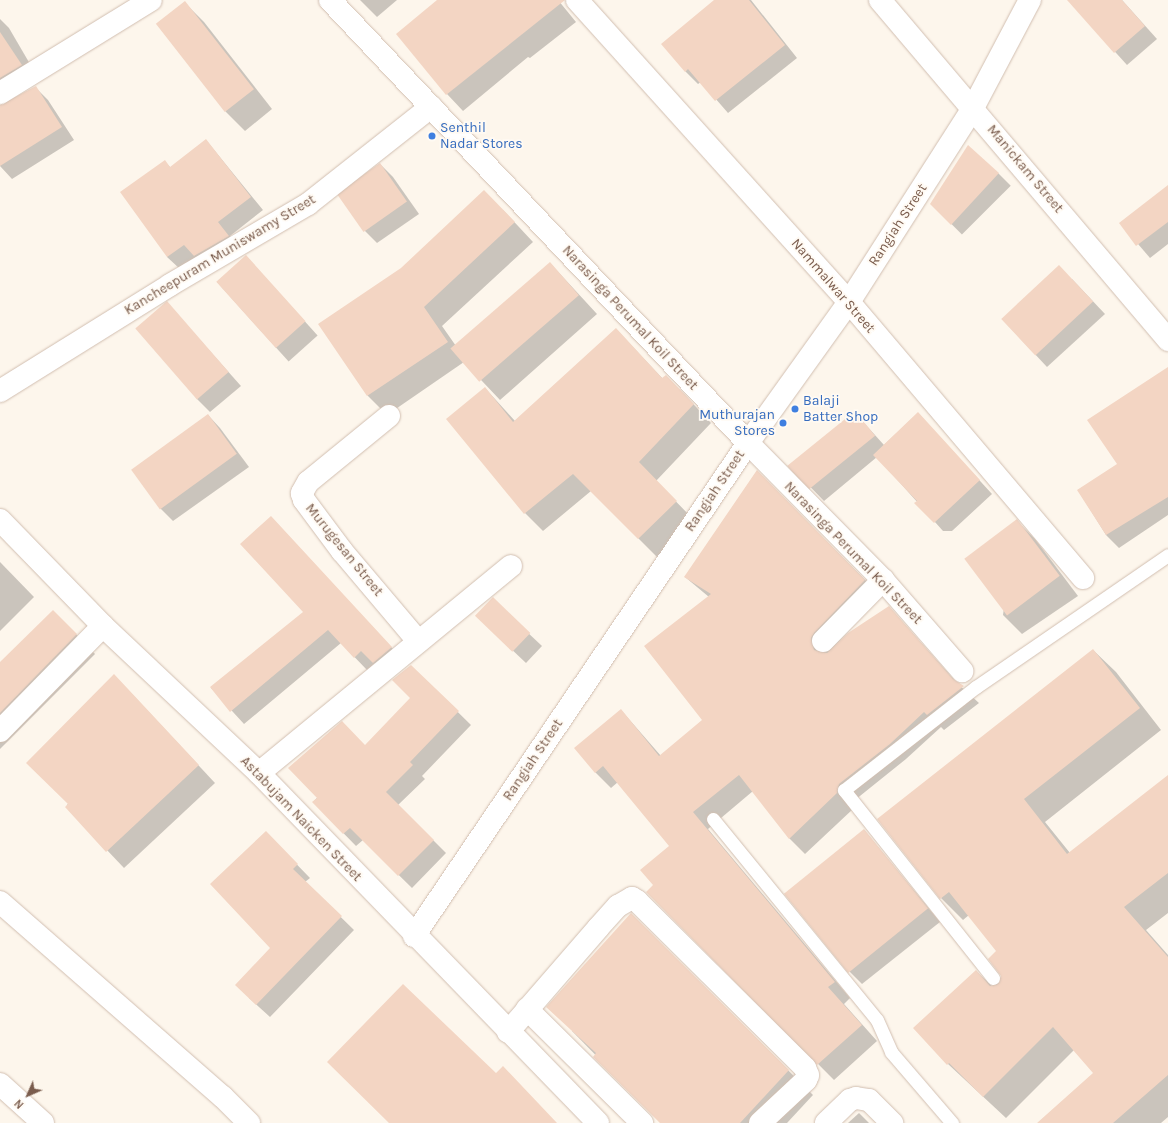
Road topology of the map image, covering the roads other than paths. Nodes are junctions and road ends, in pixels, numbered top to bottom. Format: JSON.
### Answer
{"nodes":[{"id":1,"x":151,"y":0,"type":"edge"},
{"id":2,"x":330,"y":0,"type":"edge"},
{"id":3,"x":577,"y":0,"type":"edge"},
{"id":4,"x":880,"y":0,"type":"edge"},
{"id":5,"x":1030,"y":0,"type":"edge"},
{"id":6,"x":0,"y":93,"type":"edge"},
{"id":7,"x":431,"y":107,"type":"junction"},
{"id":8,"x":973,"y":108,"type":"junction"},
{"id":9,"x":849,"y":302,"type":"junction"},
{"id":10,"x":1168,"y":340,"type":"edge"},
{"id":11,"x":0,"y":390,"type":"edge"},
{"id":12,"x":389,"y":416,"type":"dead end"},
{"id":13,"x":748,"y":443,"type":"junction"},
{"id":14,"x":0,"y":520,"type":"edge"},
{"id":15,"x":1168,"y":554,"type":"edge"},
{"id":16,"x":511,"y":566,"type":"dead end"},
{"id":17,"x":1083,"y":578,"type":"dead end"},
{"id":18,"x":883,"y":580,"type":"junction"},
{"id":19,"x":103,"y":626,"type":"junction"},
{"id":20,"x":418,"y":641,"type":"junction"},
{"id":21,"x":823,"y":641,"type":"dead end"},
{"id":22,"x":962,"y":670,"type":"dead end"},
{"id":23,"x":0,"y":731,"type":"edge"},
{"id":24,"x":259,"y":773,"type":"junction"},
{"id":25,"x":713,"y":819,"type":"dead end"},
{"id":26,"x":0,"y":902,"type":"edge"},
{"id":27,"x":414,"y":936,"type":"junction"},
{"id":28,"x":994,"y":978,"type":"dead end"},
{"id":29,"x":528,"y":1009,"type":"junction"},
{"id":30,"x":508,"y":1032,"type":"junction"},
{"id":31,"x":0,"y":1084,"type":"edge"},
{"id":32,"x":43,"y":1123,"type":"edge"},
{"id":33,"x":249,"y":1123,"type":"edge"},
{"id":34,"x":598,"y":1123,"type":"edge"},
{"id":35,"x":642,"y":1123,"type":"edge"},
{"id":36,"x":760,"y":1123,"type":"edge"},
{"id":37,"x":826,"y":1123,"type":"edge"},
{"id":38,"x":892,"y":1123,"type":"edge"},
{"id":39,"x":952,"y":1123,"type":"edge"}],
"edges":[{"from":1,"to":6,"type":"street"},
{"from":2,"to":7,"type":"street","name":"Narasinga Perumal Koil Street"},
{"from":3,"to":9,"type":"street","name":"Nammalwar Street"},
{"from":4,"to":8,"type":"street","name":"Manickam Street"},
{"from":5,"to":8,"type":"street","name":"Rangiah Street"},
{"from":7,"to":11,"type":"street","name":"Kancheepuram Muniswamy Street"},
{"from":7,"to":13,"type":"street","name":"Narasinga Perumal Koil Street"},
{"from":8,"to":9,"type":"street","name":"Rangiah Street"},
{"from":8,"to":10,"type":"street","name":"Manickam Street"},
{"from":9,"to":13,"type":"street","name":"Rangiah Street"},
{"from":9,"to":17,"type":"street","name":"Nammalwar Street"},
{"from":12,"to":20,"type":"street","name":"Murugesan Street"},
{"from":13,"to":18,"type":"street","name":"Narasinga Perumal Koil Street"},
{"from":13,"to":27,"type":"street","name":"Rangiah Street"},
{"from":14,"to":19,"type":"street","name":"Astabujam Naicken Street"},
{"from":15,"to":28,"type":"lane"},
{"from":16,"to":20,"type":"street"},
{"from":18,"to":21,"type":"street"},
{"from":18,"to":22,"type":"street","name":"Narasinga Perumal Koil Street"},
{"from":19,"to":23,"type":"street"},
{"from":19,"to":24,"type":"street","name":"Astabujam Naicken Street"},
{"from":20,"to":24,"type":"street"},
{"from":24,"to":27,"type":"street","name":"Astabujam Naicken Street"},
{"from":25,"to":39,"type":"lane"},
{"from":26,"to":33,"type":"street"},
{"from":27,"to":30,"type":"street","name":"Astabujam Naicken Street"},
{"from":29,"to":30,"type":"street"},
{"from":29,"to":35,"type":"street"},
{"from":29,"to":36,"type":"street"},
{"from":30,"to":34,"type":"street","name":"Astabujam Naicken Street"},
{"from":31,"to":32,"type":"street"},
{"from":37,"to":38,"type":"street"}]}
